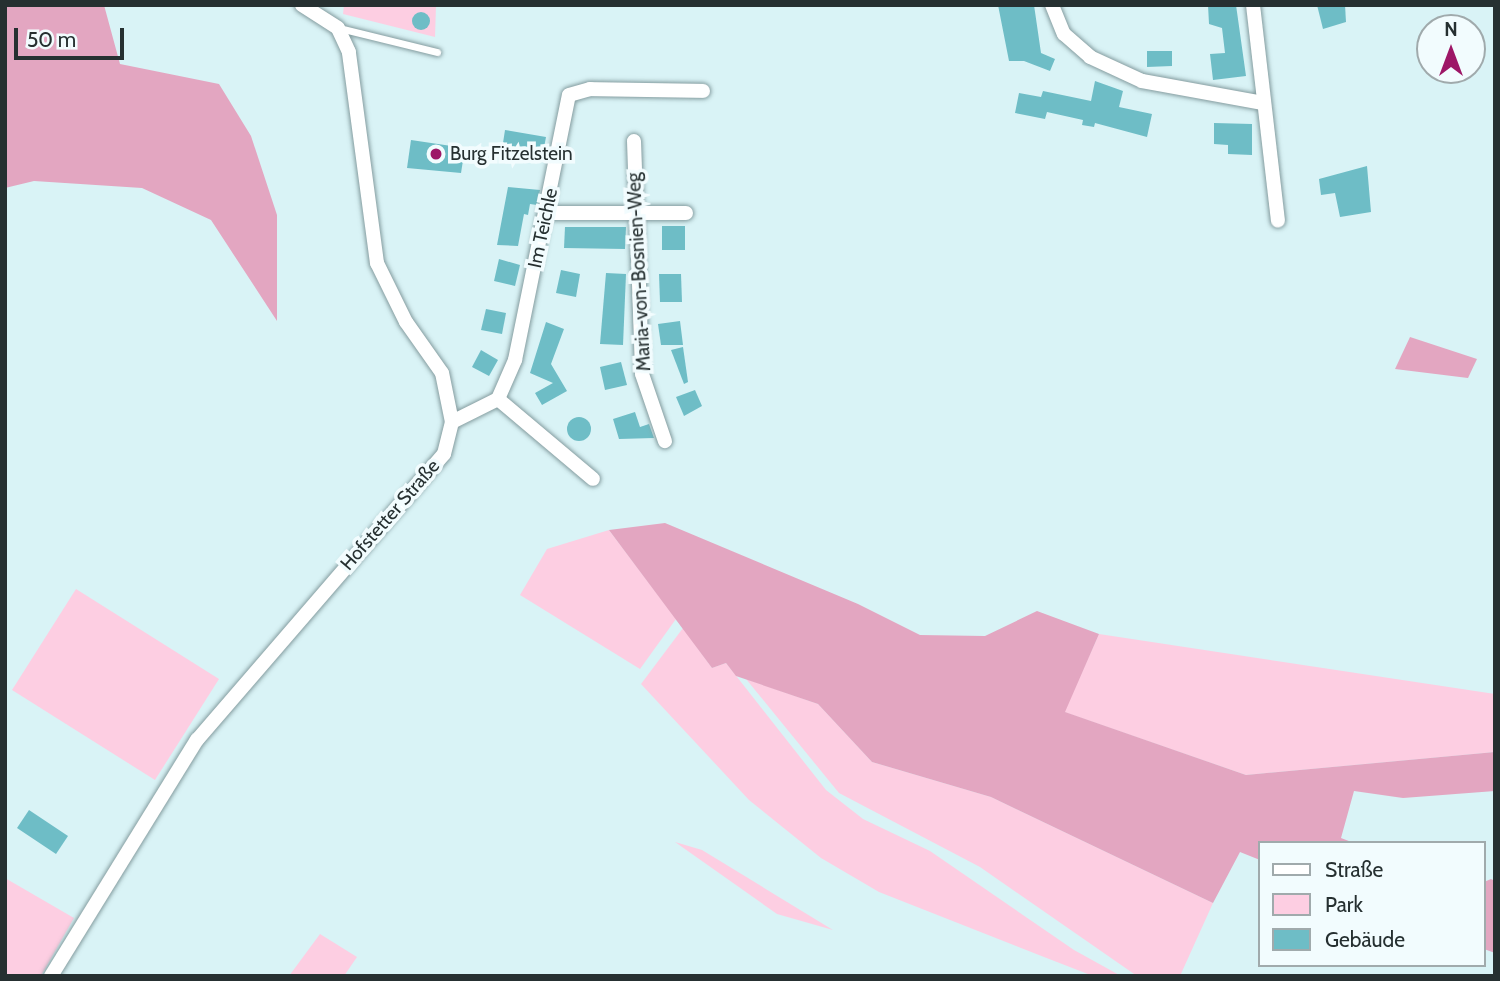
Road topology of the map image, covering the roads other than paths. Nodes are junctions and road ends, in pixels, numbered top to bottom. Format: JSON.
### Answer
{"nodes":[{"id":1,"x":302,"y":5,"type":"edge"},
{"id":2,"x":1052,"y":5,"type":"edge"},
{"id":3,"x":1253,"y":5,"type":"edge"},
{"id":4,"x":338,"y":28,"type":"junction"},
{"id":5,"x":437,"y":52,"type":"dead end"},
{"id":6,"x":704,"y":91,"type":"dead end"},
{"id":7,"x":1264,"y":103,"type":"junction"},
{"id":8,"x":634,"y":141,"type":"dead end"},
{"id":9,"x":547,"y":213,"type":"junction"},
{"id":10,"x":633,"y":213,"type":"junction"},
{"id":11,"x":685,"y":213,"type":"dead end"},
{"id":12,"x":1278,"y":222,"type":"dead end"},
{"id":13,"x":498,"y":399,"type":"junction"},
{"id":14,"x":452,"y":422,"type":"junction"},
{"id":15,"x":665,"y":441,"type":"dead end"},
{"id":16,"x":593,"y":479,"type":"dead end"},
{"id":17,"x":51,"y":976,"type":"edge"}],
"edges":[{"from":1,"to":4,"type":"street"},
{"from":2,"to":7,"type":"street"},
{"from":3,"to":7,"type":"street"},
{"from":4,"to":5,"type":"lane"},
{"from":4,"to":14,"type":"street","name":"Hofstetter Straße"},
{"from":6,"to":9,"type":"street","name":"Im Teichle"},
{"from":7,"to":12,"type":"street"},
{"from":8,"to":10,"type":"street","name":"Maria-von-Bosnien-Weg"},
{"from":9,"to":10,"type":"street"},
{"from":9,"to":13,"type":"street","name":"Im Teichle"},
{"from":10,"to":11,"type":"street"},
{"from":10,"to":15,"type":"street","name":"Maria-von-Bosnien-Weg"},
{"from":13,"to":14,"type":"street"},
{"from":13,"to":16,"type":"street"},
{"from":14,"to":17,"type":"street","name":"Hofstetter Straße"}]}
